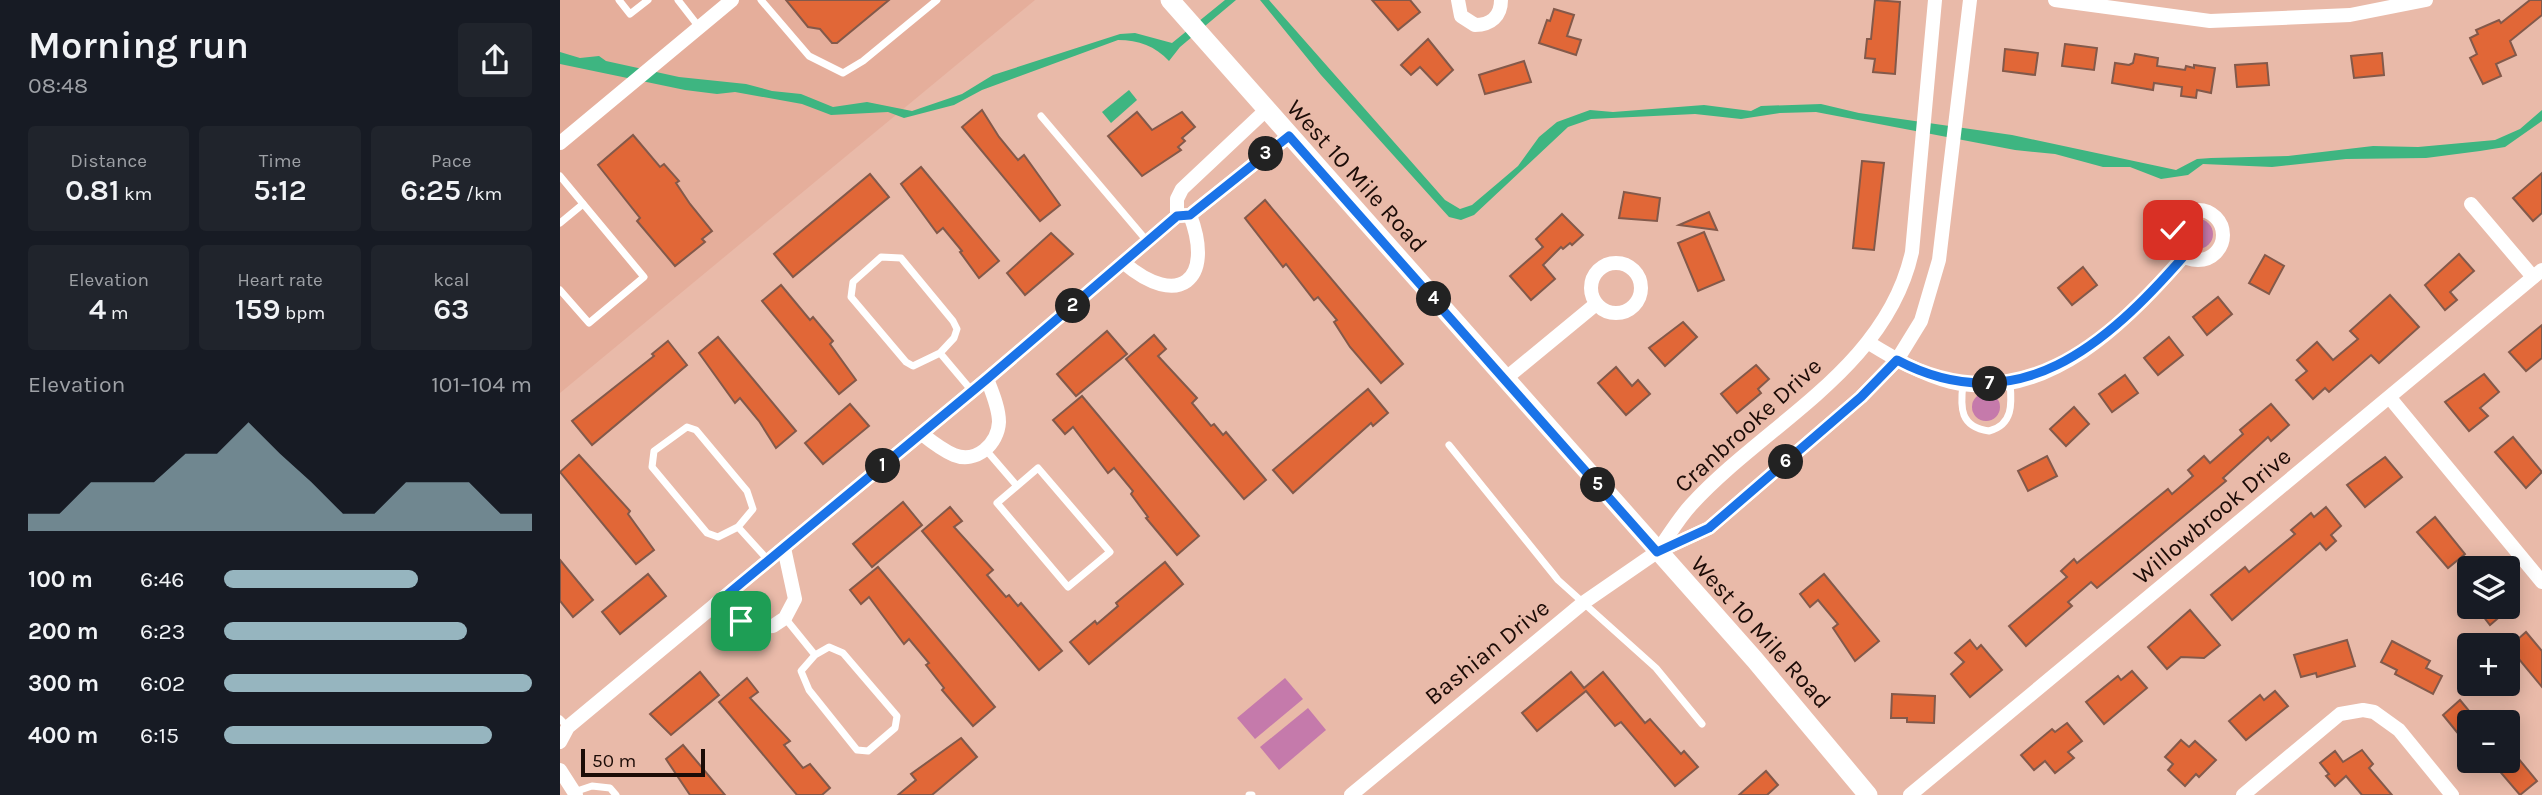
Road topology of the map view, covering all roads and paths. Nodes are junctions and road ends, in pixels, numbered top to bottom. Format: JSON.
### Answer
{"nodes":[{"id":1,"x":619,"y":0,"type":"edge"},
{"id":2,"x":648,"y":0,"type":"edge"},
{"id":3,"x":678,"y":0,"type":"edge"},
{"id":4,"x":732,"y":0,"type":"edge"},
{"id":5,"x":761,"y":0,"type":"edge"},
{"id":6,"x":937,"y":0,"type":"edge"},
{"id":7,"x":1170,"y":0,"type":"edge"},
{"id":8,"x":1458,"y":0,"type":"edge"},
{"id":9,"x":1501,"y":0,"type":"edge"},
{"id":10,"x":1935,"y":0,"type":"edge"},
{"id":11,"x":1970,"y":0,"type":"edge"},
{"id":12,"x":2055,"y":0,"type":"edge"},
{"id":13,"x":2426,"y":0,"type":"edge"},
{"id":14,"x":699,"y":27,"type":"junction"},
{"id":15,"x":1266,"y":110,"type":"junction"},
{"id":16,"x":1041,"y":116,"type":"dead end"},
{"id":17,"x":1289,"y":136,"type":"junction"},
{"id":18,"x":560,"y":143,"type":"edge"},
{"id":19,"x":560,"y":176,"type":"edge"},
{"id":20,"x":583,"y":204,"type":"junction"},
{"id":21,"x":2471,"y":204,"type":"dead end"},
{"id":22,"x":1184,"y":216,"type":"junction"},
{"id":23,"x":560,"y":223,"type":"edge"},
{"id":24,"x":1147,"y":241,"type":"junction"},
{"id":25,"x":2184,"y":256,"type":"dead end"},
{"id":26,"x":1124,"y":263,"type":"junction"},
{"id":27,"x":2537,"y":274,"type":"edge"},
{"id":28,"x":560,"y":290,"type":"edge"},
{"id":29,"x":1596,"y":304,"type":"dead end"},
{"id":30,"x":1869,"y":343,"type":"junction"},
{"id":31,"x":940,"y":353,"type":"junction"},
{"id":32,"x":1897,"y":360,"type":"junction"},
{"id":33,"x":987,"y":379,"type":"junction"},
{"id":34,"x":1505,"y":379,"type":"junction"},
{"id":35,"x":2010,"y":382,"type":"junction"},
{"id":36,"x":1964,"y":384,"type":"junction"},
{"id":37,"x":972,"y":391,"type":"junction"},
{"id":38,"x":2390,"y":398,"type":"junction"},
{"id":39,"x":922,"y":434,"type":"junction"},
{"id":40,"x":1448,"y":445,"type":"dead end"},
{"id":41,"x":986,"y":450,"type":"junction"},
{"id":42,"x":1017,"y":486,"type":"junction"},
{"id":43,"x":738,"y":527,"type":"junction"},
{"id":44,"x":784,"y":548,"type":"junction"},
{"id":45,"x":1657,"y":552,"type":"junction"},
{"id":46,"x":768,"y":560,"type":"junction"},
{"id":47,"x":2542,"y":582,"type":"edge"},
{"id":48,"x":1583,"y":603,"type":"junction"},
{"id":49,"x":716,"y":604,"type":"junction"},
{"id":50,"x":785,"y":618,"type":"junction"},
{"id":51,"x":815,"y":655,"type":"junction"},
{"id":52,"x":564,"y":723,"type":"edge"},
{"id":53,"x":1703,"y":724,"type":"dead end"},
{"id":54,"x":560,"y":742,"type":"edge"},
{"id":55,"x":560,"y":770,"type":"edge"},
{"id":56,"x":575,"y":794,"type":"edge"},
{"id":57,"x":616,"y":795,"type":"edge"},
{"id":58,"x":1351,"y":795,"type":"edge"},
{"id":59,"x":1868,"y":795,"type":"edge"},
{"id":60,"x":1910,"y":795,"type":"edge"},
{"id":61,"x":2243,"y":795,"type":"edge"},
{"id":62,"x":2452,"y":795,"type":"edge"}],
"edges":[{"from":1,"to":2,"type":"lane"},
{"from":3,"to":14,"type":"lane"},
{"from":4,"to":14,"type":"street"},
{"from":5,"to":6,"type":"lane"},
{"from":7,"to":15,"type":"main road","name":"West 10 Mile Road"},
{"from":8,"to":9,"type":"street"},
{"from":10,"to":30,"type":"street","name":"Cranbrooke Drive"},
{"from":11,"to":32,"type":"street","name":"Cranbrooke Drive"},
{"from":12,"to":13,"type":"street"},
{"from":14,"to":18,"type":"street"},
{"from":15,"to":17,"type":"main road","name":"West 10 Mile Road"},
{"from":15,"to":22,"type":"street"},
{"from":16,"to":24,"type":"lane"},
{"from":17,"to":22,"type":"street"},
{"from":17,"to":34,"type":"main road","name":"West 10 Mile Road"},
{"from":19,"to":20,"type":"lane"},
{"from":20,"to":23,"type":"lane"},
{"from":20,"to":28,"type":"lane"},
{"from":21,"to":27,"type":"street"},
{"from":22,"to":24,"type":"street"},
{"from":22,"to":26,"type":"street"},
{"from":24,"to":26,"type":"street"},
{"from":25,"to":35,"type":"street"},
{"from":26,"to":33,"type":"street"},
{"from":27,"to":38,"type":"street","name":"Willowbrook Drive"},
{"from":29,"to":34,"type":"street"},
{"from":30,"to":32,"type":"street"},
{"from":30,"to":45,"type":"street","name":"Cranbrooke Drive"},
{"from":31,"to":31,"type":"lane"},
{"from":31,"to":37,"type":"lane"},
{"from":32,"to":36,"type":"street"},
{"from":32,"to":45,"type":"street","name":"Cranbrooke Drive"},
{"from":33,"to":37,"type":"street"},
{"from":33,"to":41,"type":"street"},
{"from":34,"to":45,"type":"main road","name":"West 10 Mile Road"},
{"from":35,"to":36,"type":"street"},
{"from":35,"to":36,"type":"lane"},
{"from":37,"to":39,"type":"street"},
{"from":38,"to":47,"type":"street"},
{"from":38,"to":60,"type":"street","name":"Willowbrook Drive"},
{"from":39,"to":41,"type":"street"},
{"from":39,"to":44,"type":"street"},
{"from":40,"to":48,"type":"lane"},
{"from":41,"to":42,"type":"lane"},
{"from":42,"to":42,"type":"lane"},
{"from":43,"to":43,"type":"lane"},
{"from":43,"to":46,"type":"lane"},
{"from":44,"to":46,"type":"street"},
{"from":44,"to":50,"type":"street"},
{"from":45,"to":48,"type":"street","name":"Bashian Drive"},
{"from":45,"to":59,"type":"main road","name":"West 10 Mile Road"},
{"from":46,"to":49,"type":"street"},
{"from":48,"to":53,"type":"lane"},
{"from":48,"to":58,"type":"street","name":"Bashian Drive"},
{"from":49,"to":50,"type":"street"},
{"from":49,"to":52,"type":"street"},
{"from":50,"to":51,"type":"lane"},
{"from":51,"to":51,"type":"lane"},
{"from":52,"to":54,"type":"street"},
{"from":55,"to":56,"type":"street"},
{"from":56,"to":57,"type":"lane"},
{"from":61,"to":62,"type":"street"}]}
